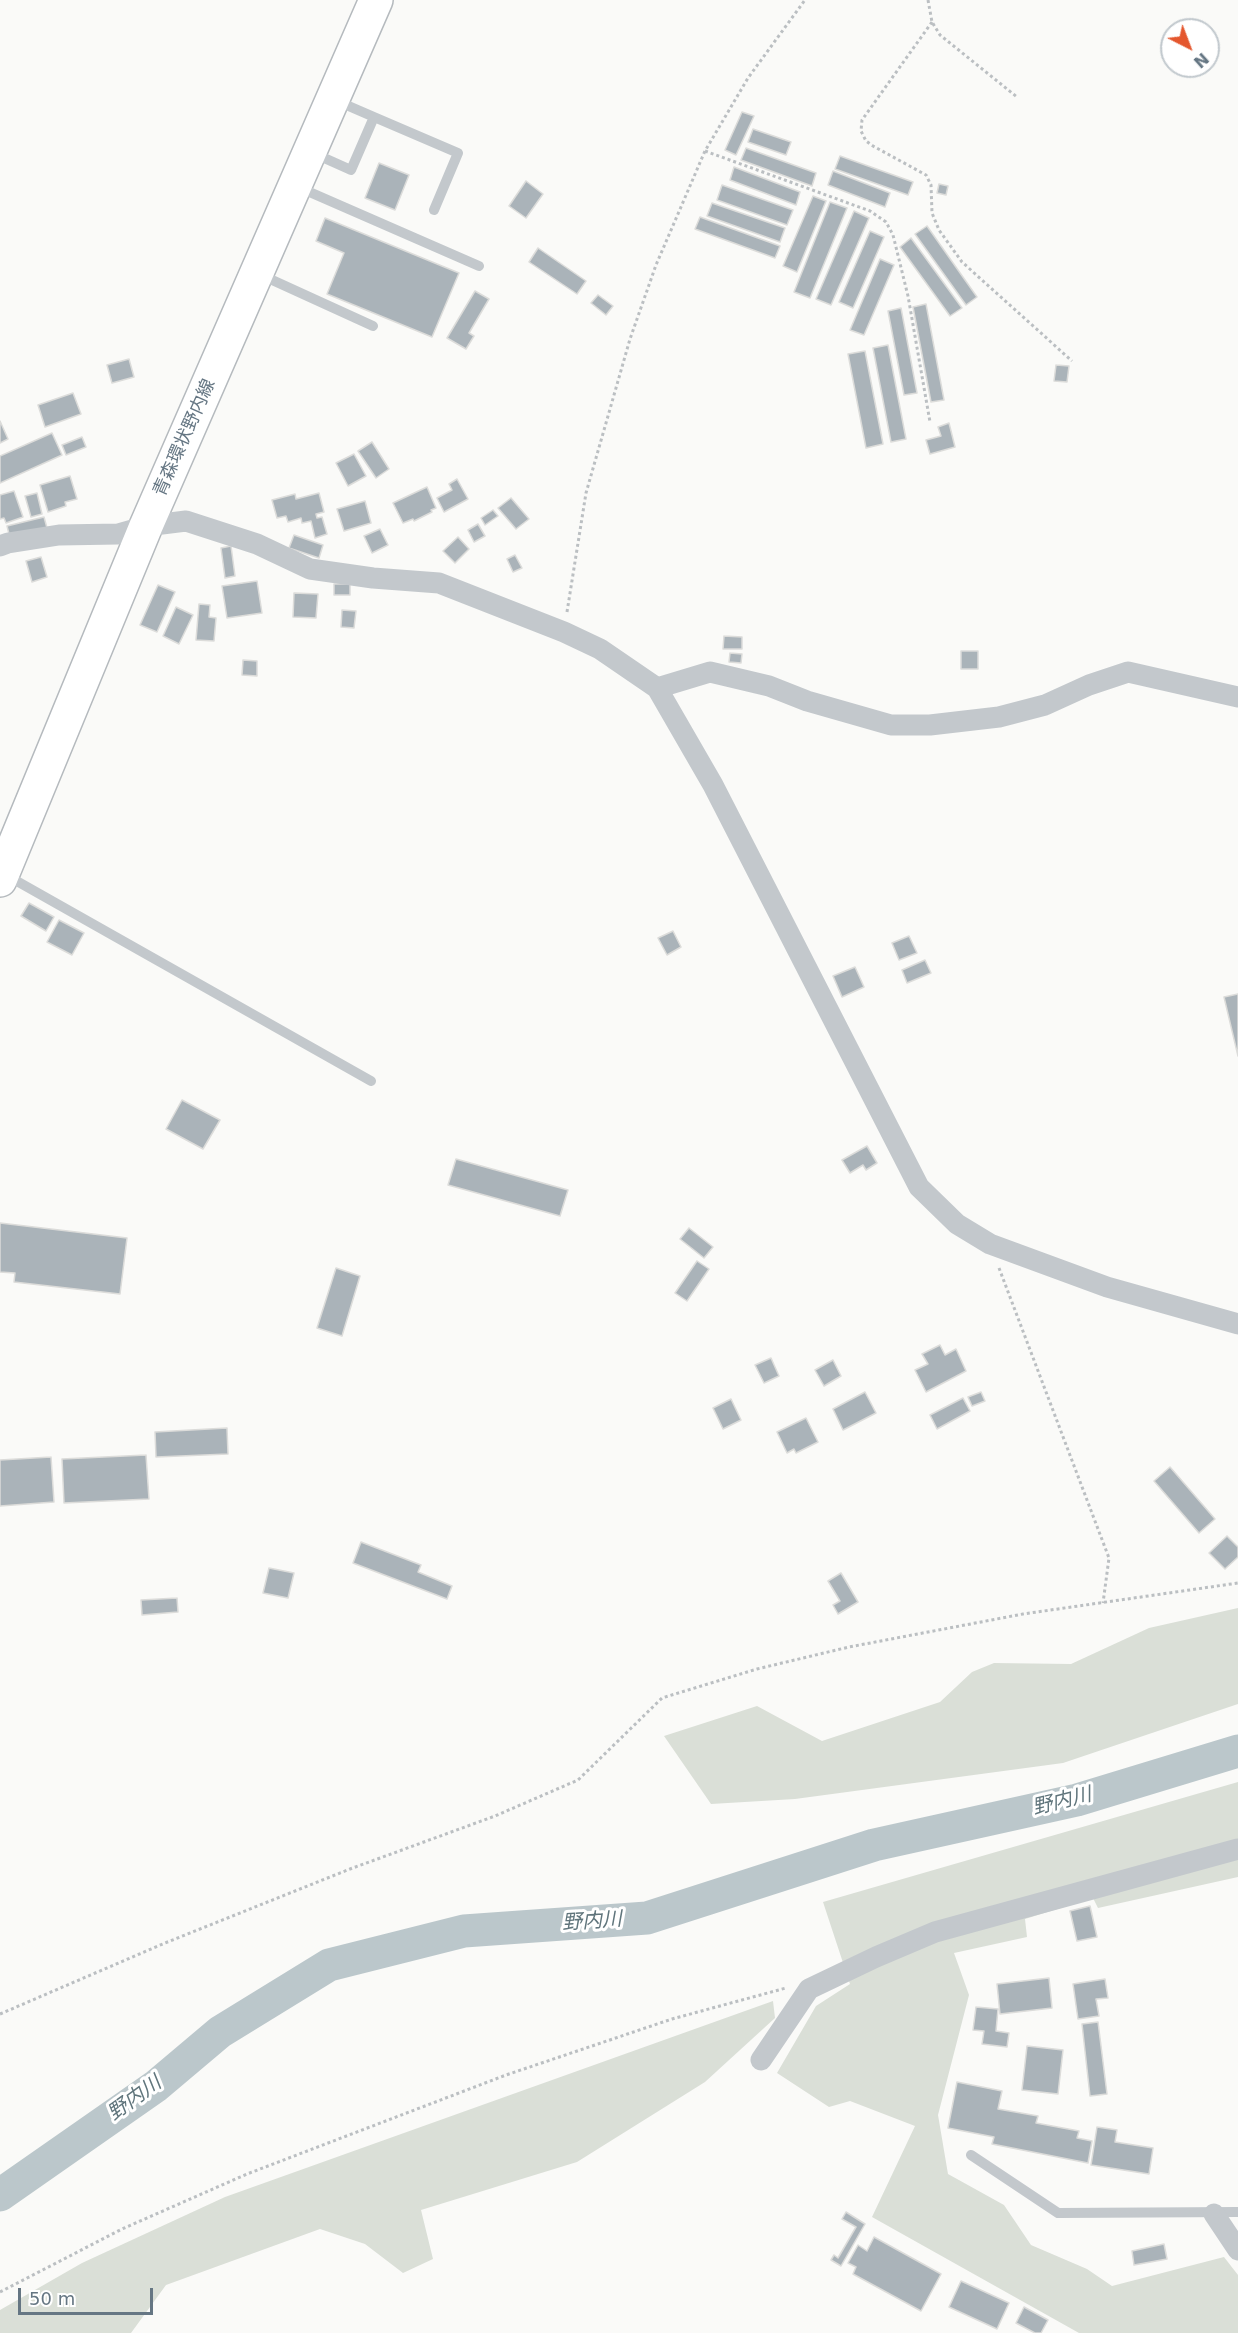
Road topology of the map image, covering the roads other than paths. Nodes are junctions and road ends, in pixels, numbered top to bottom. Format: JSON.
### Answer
{"nodes":[{"id":1,"x":376,"y":0,"type":"edge"},
{"id":2,"x":333,"y":99,"type":"junction"},
{"id":3,"x":374,"y":117,"type":"junction"},
{"id":4,"x":310,"y":152,"type":"junction"},
{"id":5,"x":295,"y":185,"type":"junction"},
{"id":6,"x":434,"y":210,"type":"dead end"},
{"id":7,"x":479,"y":266,"type":"dead end"},
{"id":8,"x":257,"y":273,"type":"junction"},
{"id":9,"x":374,"y":326,"type":"dead end"},
{"id":10,"x":146,"y":526,"type":"junction"},
{"id":11,"x":0,"y":546,"type":"edge"},
{"id":12,"x":657,"y":688,"type":"junction"},
{"id":13,"x":1238,"y":697,"type":"edge"},
{"id":14,"x":1,"y":877,"type":"edge"},
{"id":15,"x":371,"y":1082,"type":"dead end"},
{"id":16,"x":1238,"y":1324,"type":"edge"},
{"id":17,"x":1238,"y":1849,"type":"edge"},
{"id":18,"x":761,"y":2060,"type":"dead end"},
{"id":19,"x":971,"y":2155,"type":"dead end"},
{"id":20,"x":1238,"y":2212,"type":"edge"},
{"id":21,"x":1214,"y":2214,"type":"junction"},
{"id":22,"x":1238,"y":2250,"type":"edge"}],
"edges":[{"from":1,"to":2,"type":"main road","name":"青森環状野内線"},
{"from":2,"to":3,"type":"lane"},
{"from":2,"to":4,"type":"main road","name":"青森環状野内線"},
{"from":3,"to":4,"type":"lane"},
{"from":3,"to":6,"type":"lane"},
{"from":4,"to":5,"type":"main road","name":"青森環状野内線"},
{"from":5,"to":7,"type":"lane"},
{"from":5,"to":8,"type":"main road","name":"青森環状野内線"},
{"from":8,"to":9,"type":"lane"},
{"from":8,"to":10,"type":"main road","name":"青森環状野内線"},
{"from":10,"to":11,"type":"street"},
{"from":10,"to":12,"type":"street"},
{"from":10,"to":14,"type":"main road","name":"青森環状野内線"},
{"from":12,"to":13,"type":"street"},
{"from":12,"to":16,"type":"street"},
{"from":14,"to":15,"type":"lane"},
{"from":17,"to":18,"type":"street"},
{"from":19,"to":21,"type":"lane"},
{"from":20,"to":21,"type":"lane"},
{"from":21,"to":22,"type":"street"}]}
